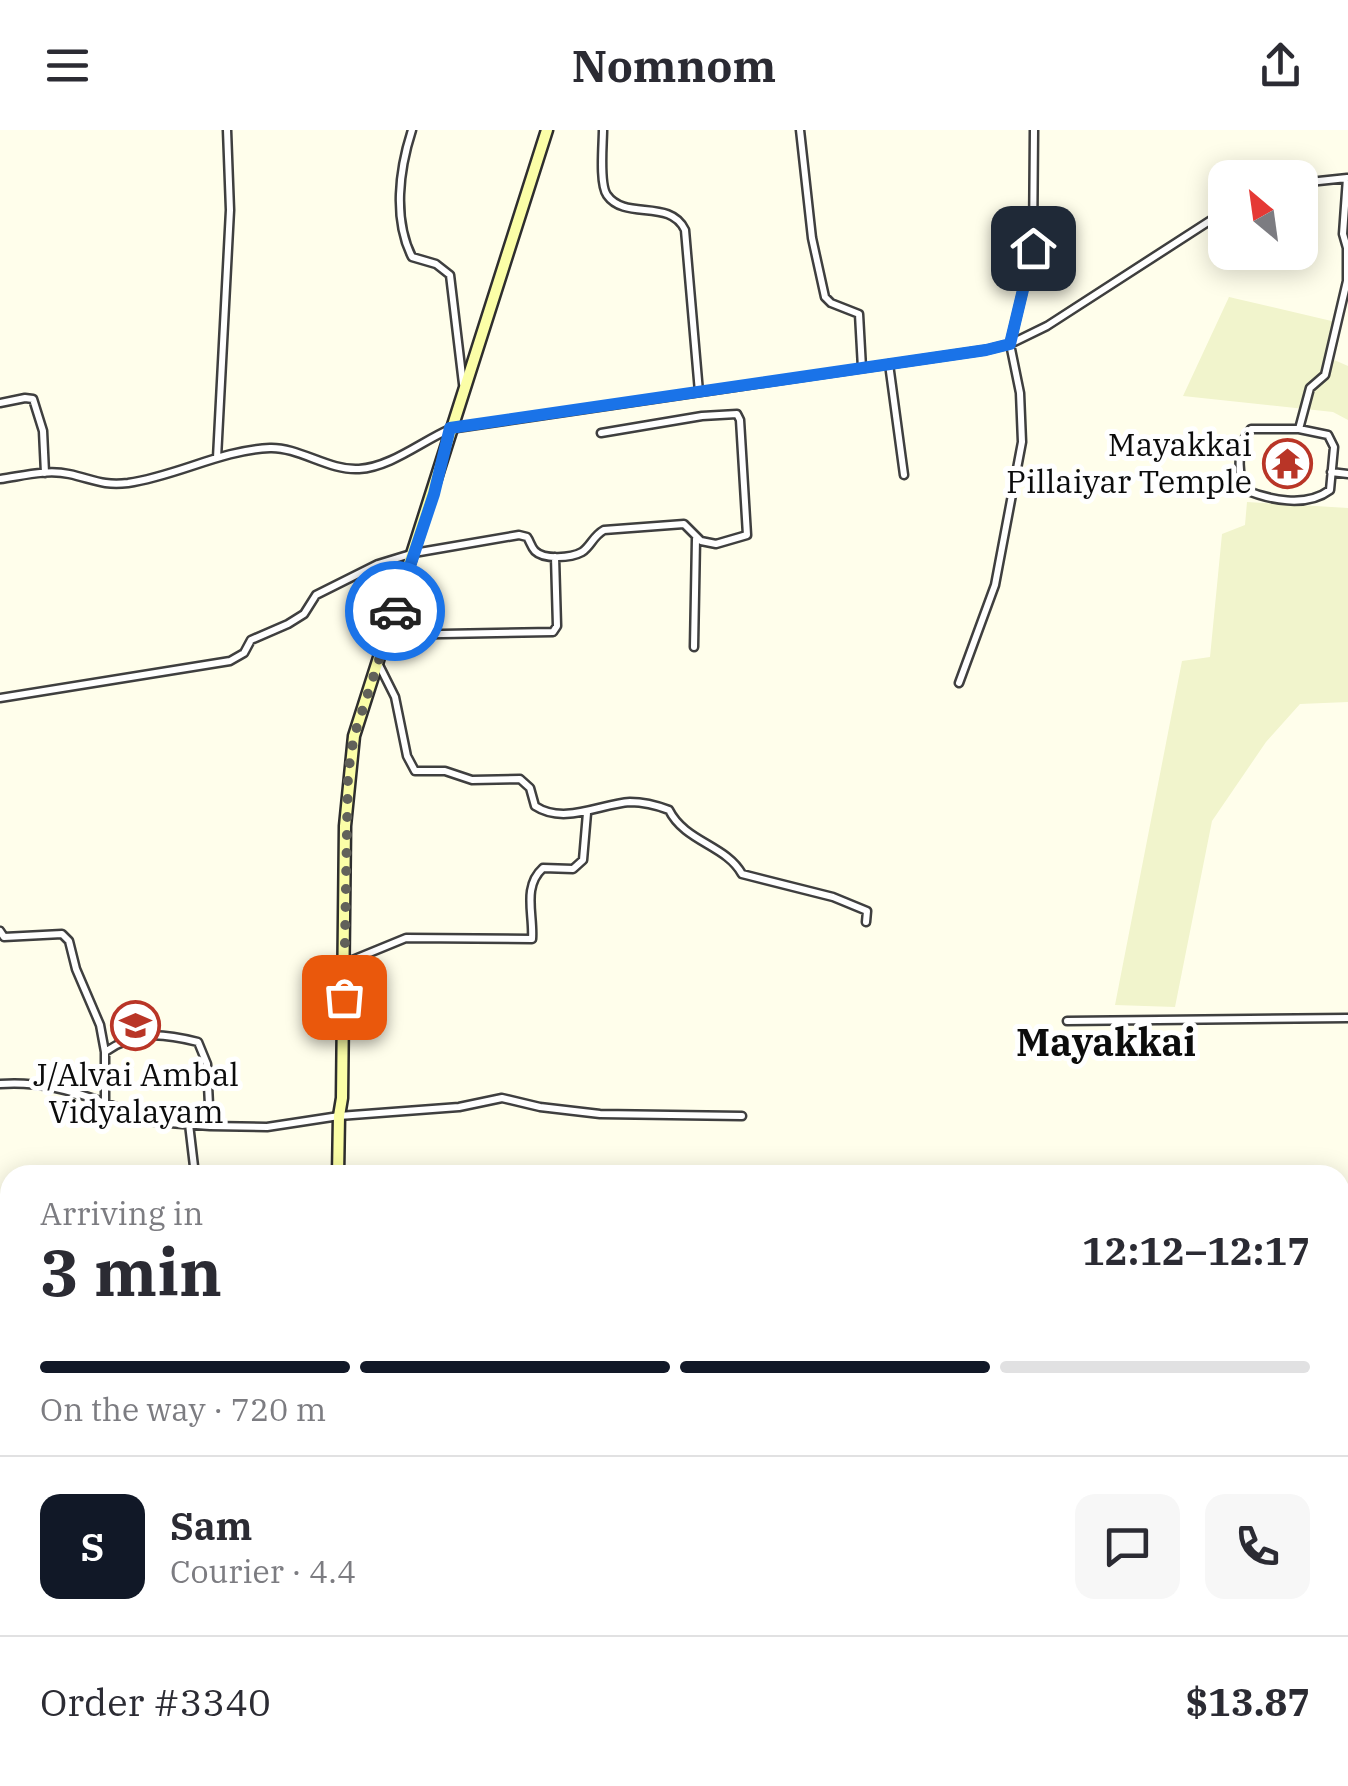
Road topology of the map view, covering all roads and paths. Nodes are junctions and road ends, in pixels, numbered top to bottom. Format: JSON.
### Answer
{"nodes":[{"id":1,"x":227,"y":130,"type":"edge"},
{"id":2,"x":412,"y":130,"type":"edge"},
{"id":3,"x":546,"y":130,"type":"edge"},
{"id":4,"x":603,"y":130,"type":"edge"},
{"id":5,"x":800,"y":130,"type":"edge"},
{"id":6,"x":1034,"y":130,"type":"edge"},
{"id":7,"x":1348,"y":178,"type":"edge"},
{"id":8,"x":1318,"y":181,"type":"edge"},
{"id":9,"x":1208,"y":222,"type":"edge"},
{"id":10,"x":1010,"y":344,"type":"junction"},
{"id":11,"x":889,"y":364,"type":"junction"},
{"id":12,"x":862,"y":368,"type":"junction"},
{"id":13,"x":464,"y":390,"type":"junction"},
{"id":14,"x":699,"y":392,"type":"junction"},
{"id":15,"x":0,"y":403,"type":"edge"},
{"id":16,"x":450,"y":428,"type":"junction"},
{"id":17,"x":1299,"y":429,"type":"junction"},
{"id":18,"x":602,"y":433,"type":"dead end"},
{"id":19,"x":217,"y":459,"type":"junction"},
{"id":20,"x":1331,"y":472,"type":"junction"},
{"id":21,"x":45,"y":473,"type":"junction"},
{"id":22,"x":1348,"y":474,"type":"edge"},
{"id":23,"x":904,"y":476,"type":"dead end"},
{"id":24,"x":0,"y":479,"type":"edge"},
{"id":25,"x":696,"y":538,"type":"junction"},
{"id":26,"x":414,"y":553,"type":"junction"},
{"id":27,"x":555,"y":556,"type":"junction"},
{"id":28,"x":388,"y":635,"type":"junction"},
{"id":29,"x":694,"y":647,"type":"dead end"},
{"id":30,"x":379,"y":665,"type":"junction"},
{"id":31,"x":958,"y":683,"type":"dead end"},
{"id":32,"x":0,"y":698,"type":"edge"},
{"id":33,"x":588,"y":813,"type":"junction"},
{"id":34,"x":866,"y":922,"type":"dead end"},
{"id":35,"x":0,"y":932,"type":"edge"},
{"id":36,"x":344,"y":963,"type":"junction"},
{"id":37,"x":1348,"y":1018,"type":"edge"},
{"id":38,"x":1067,"y":1022,"type":"dead end"},
{"id":39,"x":105,"y":1052,"type":"junction"},
{"id":40,"x":0,"y":1084,"type":"edge"},
{"id":41,"x":106,"y":1103,"type":"junction"},
{"id":42,"x":339,"y":1116,"type":"junction"},
{"id":43,"x":742,"y":1116,"type":"dead end"},
{"id":44,"x":189,"y":1124,"type":"junction"},
{"id":45,"x":210,"y":1126,"type":"junction"},
{"id":46,"x":193,"y":1165,"type":"edge"},
{"id":47,"x":338,"y":1165,"type":"edge"}],
"edges":[{"from":1,"to":19,"type":"street"},
{"from":2,"to":13,"type":"street"},
{"from":3,"to":13,"type":"street"},
{"from":4,"to":14,"type":"street"},
{"from":5,"to":12,"type":"street"},
{"from":6,"to":10,"type":"street"},
{"from":7,"to":8,"type":"street"},
{"from":7,"to":17,"type":"street"},
{"from":9,"to":10,"type":"street"},
{"from":10,"to":11,"type":"street"},
{"from":10,"to":31,"type":"street"},
{"from":11,"to":12,"type":"street"},
{"from":11,"to":23,"type":"street"},
{"from":12,"to":14,"type":"street"},
{"from":13,"to":16,"type":"street"},
{"from":14,"to":16,"type":"street"},
{"from":15,"to":21,"type":"street"},
{"from":16,"to":19,"type":"street"},
{"from":16,"to":26,"type":"street"},
{"from":17,"to":20,"type":"street"},
{"from":17,"to":20,"type":"street"},
{"from":18,"to":25,"type":"street"},
{"from":19,"to":21,"type":"street"},
{"from":20,"to":22,"type":"street"},
{"from":21,"to":24,"type":"street"},
{"from":25,"to":27,"type":"street"},
{"from":25,"to":29,"type":"street"},
{"from":26,"to":27,"type":"street"},
{"from":26,"to":28,"type":"street"},
{"from":26,"to":32,"type":"street"},
{"from":27,"to":28,"type":"street"},
{"from":28,"to":30,"type":"street"},
{"from":30,"to":33,"type":"street"},
{"from":30,"to":36,"type":"street"},
{"from":33,"to":34,"type":"street"},
{"from":33,"to":36,"type":"street"},
{"from":35,"to":39,"type":"street"},
{"from":36,"to":42,"type":"street"},
{"from":37,"to":38,"type":"street"},
{"from":39,"to":41,"type":"street"},
{"from":39,"to":45,"type":"street"},
{"from":40,"to":41,"type":"street"},
{"from":41,"to":44,"type":"street"},
{"from":42,"to":43,"type":"street"},
{"from":42,"to":45,"type":"street"},
{"from":42,"to":47,"type":"street"},
{"from":44,"to":45,"type":"street"},
{"from":44,"to":46,"type":"street"}]}
